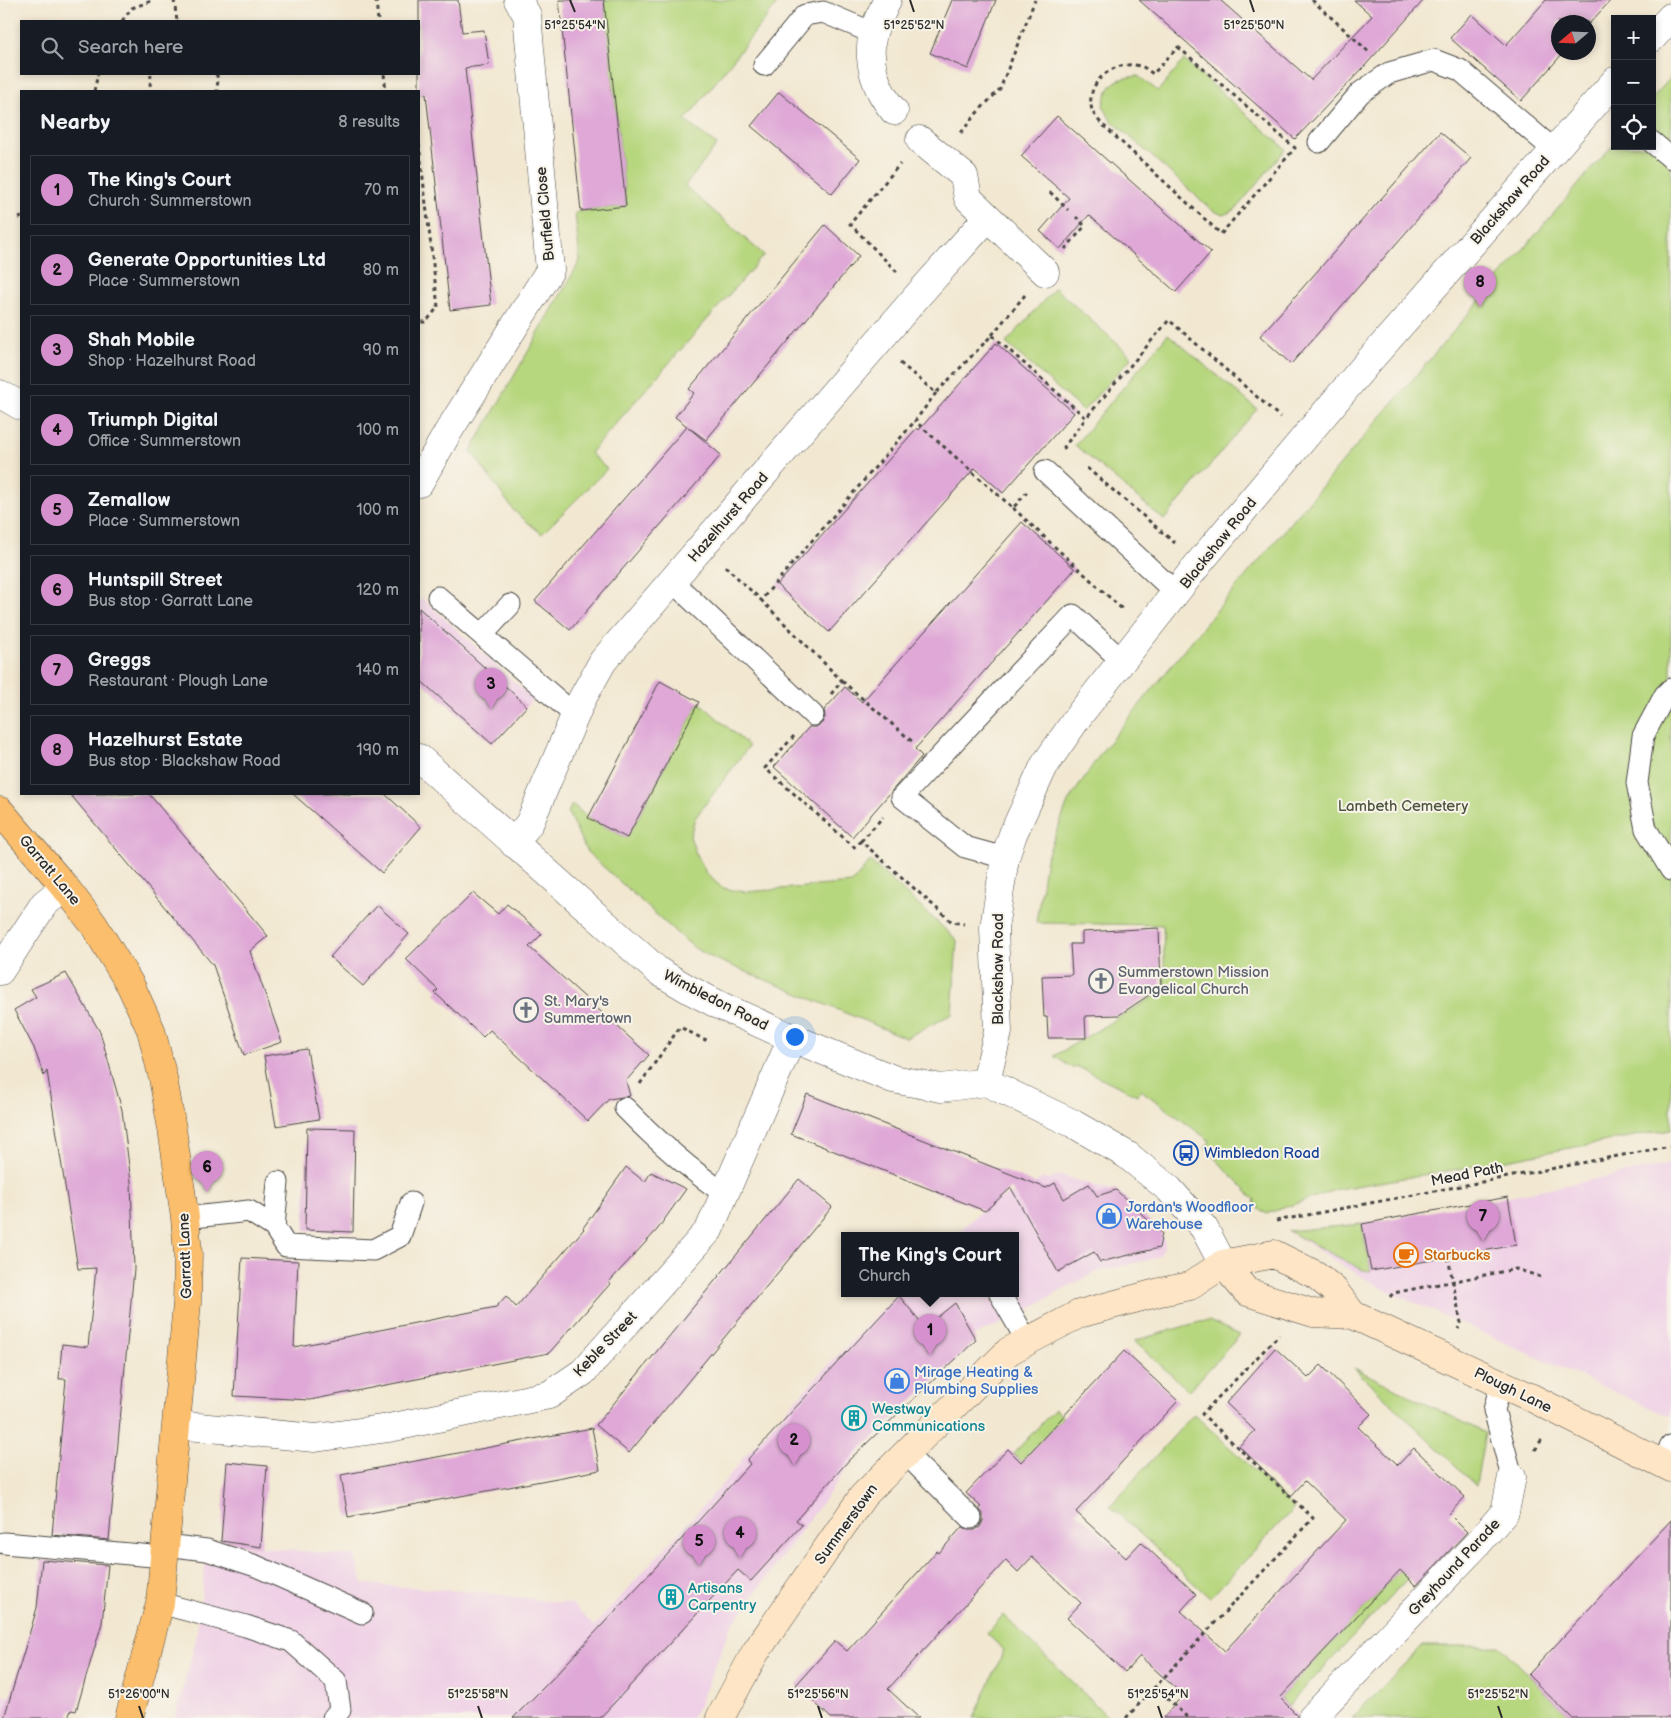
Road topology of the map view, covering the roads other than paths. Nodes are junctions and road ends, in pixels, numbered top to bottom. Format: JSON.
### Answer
{"nodes":[{"id":1,"x":518,"y":0,"type":"edge"},
{"id":2,"x":887,"y":0,"type":"edge"},
{"id":3,"x":1671,"y":17,"type":"edge"},
{"id":4,"x":873,"y":33,"type":"junction"},
{"id":5,"x":1656,"y":34,"type":"edge"},
{"id":6,"x":764,"y":64,"type":"dead end"},
{"id":7,"x":1610,"y":96,"type":"edge"},
{"id":8,"x":894,"y":111,"type":"dead end"},
{"id":9,"x":920,"y":140,"type":"road end"},
{"id":10,"x":1319,"y":142,"type":"dead end"},
{"id":11,"x":1656,"y":145,"type":"edge"},
{"id":12,"x":1554,"y":150,"type":"junction"},
{"id":13,"x":1671,"y":158,"type":"edge"},
{"id":14,"x":987,"y":218,"type":"junction"},
{"id":15,"x":1045,"y":272,"type":"road end"},
{"id":16,"x":0,"y":394,"type":"edge"},
{"id":17,"x":20,"y":405,"type":"edge"},
{"id":18,"x":1045,"y":471,"type":"road end"},
{"id":19,"x":420,"y":481,"type":"edge"},
{"id":20,"x":673,"y":582,"type":"junction"},
{"id":21,"x":1176,"y":593,"type":"junction"},
{"id":22,"x":438,"y":598,"type":"dead end"},
{"id":23,"x":510,"y":605,"type":"dead end"},
{"id":24,"x":482,"y":635,"type":"junction"},
{"id":25,"x":1122,"y":661,"type":"junction"},
{"id":26,"x":1671,"y":689,"type":"edge"},
{"id":27,"x":813,"y":715,"type":"road end"},
{"id":28,"x":576,"y":716,"type":"junction"},
{"id":29,"x":420,"y":759,"type":"edge"},
{"id":30,"x":0,"y":811,"type":"edge"},
{"id":31,"x":514,"y":844,"type":"junction"},
{"id":32,"x":1004,"y":858,"type":"junction"},
{"id":33,"x":1671,"y":870,"type":"edge"},
{"id":34,"x":65,"y":887,"type":"junction"},
{"id":35,"x":0,"y":971,"type":"edge"},
{"id":36,"x":792,"y":1038,"type":"junction"},
{"id":37,"x":986,"y":1082,"type":"junction"},
{"id":38,"x":625,"y":1108,"type":"road end"},
{"id":39,"x":278,"y":1182,"type":"dead end"},
{"id":40,"x":725,"y":1194,"type":"junction"},
{"id":41,"x":411,"y":1203,"type":"dead end"},
{"id":42,"x":185,"y":1218,"type":"junction"},
{"id":43,"x":274,"y":1227,"type":"junction"},
{"id":44,"x":1223,"y":1264,"type":"junction"},
{"id":45,"x":1002,"y":1297,"type":"edge"},
{"id":46,"x":1353,"y":1315,"type":"junction"},
{"id":47,"x":1026,"y":1341,"type":"junction"},
{"id":48,"x":1501,"y":1384,"type":"junction"},
{"id":49,"x":176,"y":1425,"type":"junction"},
{"id":50,"x":905,"y":1453,"type":"junction"},
{"id":51,"x":1668,"y":1459,"type":"edge"},
{"id":52,"x":1512,"y":1477,"type":"joint"},
{"id":53,"x":970,"y":1518,"type":"dead end"},
{"id":54,"x":4,"y":1542,"type":"dead end"},
{"id":55,"x":164,"y":1551,"type":"junction"},
{"id":56,"x":160,"y":1603,"type":"junction"},
{"id":57,"x":362,"y":1613,"type":"dead end"},
{"id":58,"x":129,"y":1718,"type":"edge"},
{"id":59,"x":333,"y":1718,"type":"edge"},
{"id":60,"x":720,"y":1718,"type":"edge"},
{"id":61,"x":1312,"y":1718,"type":"edge"}],
"edges":[{"from":1,"to":19,"type":"street","name":"Burfield Close"},
{"from":2,"to":4,"type":"street"},
{"from":3,"to":5,"type":"street"},
{"from":4,"to":6,"type":"lane"},
{"from":4,"to":8,"type":"street"},
{"from":7,"to":12,"type":"street","name":"Blackshaw Road"},
{"from":9,"to":14,"type":"street"},
{"from":10,"to":12,"type":"lane"},
{"from":11,"to":13,"type":"lane"},
{"from":12,"to":21,"type":"street","name":"Blackshaw Road"},
{"from":14,"to":15,"type":"street"},
{"from":14,"to":20,"type":"street","name":"Hazelhurst Road"},
{"from":16,"to":17,"type":"street"},
{"from":18,"to":21,"type":"lane"},
{"from":20,"to":27,"type":"lane"},
{"from":20,"to":28,"type":"street","name":"Hazelhurst Road"},
{"from":21,"to":25,"type":"street","name":"Blackshaw Road"},
{"from":22,"to":24,"type":"lane"},
{"from":23,"to":24,"type":"lane"},
{"from":24,"to":28,"type":"lane"},
{"from":25,"to":32,"type":"street","name":"Blackshaw Road"},
{"from":25,"to":32,"type":"lane"},
{"from":26,"to":33,"type":"lane"},
{"from":28,"to":31,"type":"street","name":"Hazelhurst Road"},
{"from":29,"to":31,"type":"street","name":"Wimbledon Road"},
{"from":30,"to":34,"type":"main road","name":"Garratt Lane"},
{"from":31,"to":36,"type":"street","name":"Wimbledon Road"},
{"from":32,"to":37,"type":"street","name":"Blackshaw Road"},
{"from":34,"to":35,"type":"street"},
{"from":34,"to":42,"type":"main road","name":"Garratt Lane"},
{"from":36,"to":37,"type":"street","name":"Wimbledon Road"},
{"from":36,"to":40,"type":"street","name":"Keble Street"},
{"from":37,"to":44,"type":"street"},
{"from":38,"to":40,"type":"lane"},
{"from":39,"to":43,"type":"lane"},
{"from":40,"to":49,"type":"street","name":"Keble Street"},
{"from":41,"to":43,"type":"lane"},
{"from":42,"to":43,"type":"lane"},
{"from":42,"to":49,"type":"main road","name":"Garratt Lane"},
{"from":44,"to":46,"type":"main road","name":"Plough Lane"},
{"from":44,"to":46,"type":"main road","name":"Plough Lane"},
{"from":44,"to":47,"type":"main road","name":"Summerstown"},
{"from":45,"to":47,"type":"lane"},
{"from":46,"to":48,"type":"main road","name":"Plough Lane"},
{"from":47,"to":50,"type":"main road","name":"Summerstown"},
{"from":48,"to":51,"type":"main road","name":"Plough Lane"},
{"from":48,"to":52,"type":"lane","name":"Greyhound Parade"},
{"from":49,"to":55,"type":"main road","name":"Garratt Lane"},
{"from":50,"to":53,"type":"lane"},
{"from":50,"to":60,"type":"main road","name":"Summerstown"},
{"from":52,"to":61,"type":"street","name":"Greyhound Parade"},
{"from":54,"to":55,"type":"lane"},
{"from":55,"to":56,"type":"main road","name":"Garratt Lane"},
{"from":55,"to":57,"type":"lane"},
{"from":56,"to":58,"type":"main road","name":"Garratt Lane"},
{"from":56,"to":59,"type":"lane"}]}
